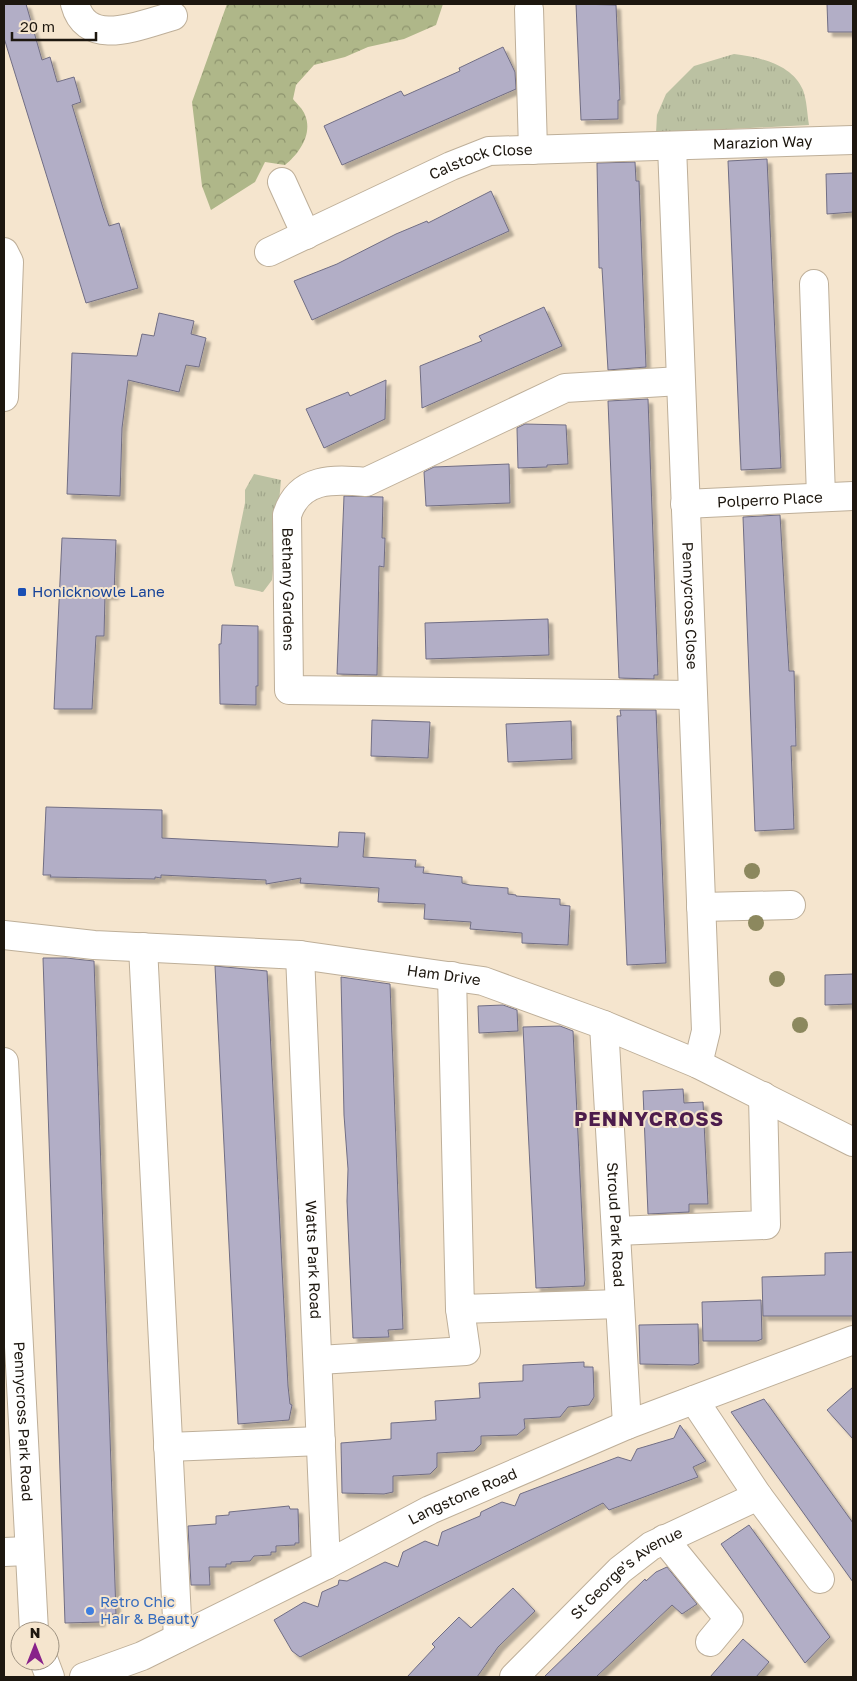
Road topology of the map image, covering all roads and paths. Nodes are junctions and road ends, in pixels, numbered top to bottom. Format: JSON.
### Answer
{"nodes":[{"id":1,"x":75,"y":4,"type":"edge"},
{"id":2,"x":529,"y":9,"type":"dead end"},
{"id":3,"x":172,"y":16,"type":"dead end"},
{"id":4,"x":853,"y":140,"type":"edge"},
{"id":5,"x":672,"y":146,"type":"junction"},
{"id":6,"x":533,"y":150,"type":"junction"},
{"id":7,"x":282,"y":182,"type":"dead end"},
{"id":8,"x":306,"y":235,"type":"junction"},
{"id":9,"x":4,"y":252,"type":"edge"},
{"id":10,"x":269,"y":252,"type":"dead end"},
{"id":11,"x":814,"y":284,"type":"dead end"},
{"id":12,"x":680,"y":381,"type":"junction"},
{"id":13,"x":4,"y":397,"type":"edge"},
{"id":14,"x":853,"y":496,"type":"edge"},
{"id":15,"x":821,"y":497,"type":"junction"},
{"id":16,"x":685,"y":504,"type":"junction"},
{"id":17,"x":692,"y":695,"type":"junction"},
{"id":18,"x":791,"y":905,"type":"dead end"},
{"id":19,"x":701,"y":906,"type":"junction"},
{"id":20,"x":4,"y":935,"type":"edge"},
{"id":21,"x":143,"y":947,"type":"junction"},
{"id":22,"x":300,"y":955,"type":"junction"},
{"id":23,"x":452,"y":976,"type":"junction"},
{"id":24,"x":604,"y":1025,"type":"junction"},
{"id":25,"x":4,"y":1062,"type":"edge"},
{"id":26,"x":698,"y":1064,"type":"junction"},
{"id":27,"x":763,"y":1096,"type":"junction"},
{"id":28,"x":853,"y":1142,"type":"edge"},
{"id":29,"x":616,"y":1231,"type":"junction"},
{"id":30,"x":8,"y":1257,"type":"edge"},
{"id":31,"x":620,"y":1304,"type":"junction"},
{"id":32,"x":460,"y":1309,"type":"junction"},
{"id":33,"x":853,"y":1340,"type":"edge"},
{"id":34,"x":319,"y":1360,"type":"junction"},
{"id":35,"x":694,"y":1400,"type":"junction"},
{"id":36,"x":627,"y":1425,"type":"junction"},
{"id":37,"x":321,"y":1441,"type":"junction"},
{"id":38,"x":168,"y":1447,"type":"junction"},
{"id":39,"x":758,"y":1496,"type":"junction"},
{"id":40,"x":664,"y":1539,"type":"junction"},
{"id":41,"x":16,"y":1552,"type":"edge"},
{"id":42,"x":326,"y":1565,"type":"junction"},
{"id":43,"x":820,"y":1579,"type":"dead end"},
{"id":44,"x":32,"y":1621,"type":"edge"},
{"id":45,"x":178,"y":1638,"type":"junction"},
{"id":46,"x":710,"y":1642,"type":"dead end"},
{"id":47,"x":84,"y":1677,"type":"edge"},
{"id":48,"x":514,"y":1677,"type":"edge"}],
"edges":[{"from":1,"to":3,"type":"street"},
{"from":2,"to":6,"type":"street"},
{"from":4,"to":5,"type":"street","name":"Marazion Way"},
{"from":5,"to":6,"type":"street","name":"Calstock Close"},
{"from":5,"to":12,"type":"street","name":"Pennycross Close"},
{"from":6,"to":8,"type":"street","name":"Calstock Close"},
{"from":7,"to":8,"type":"street"},
{"from":8,"to":10,"type":"street","name":"Calstock Close"},
{"from":9,"to":13,"type":"street"},
{"from":11,"to":15,"type":"street"},
{"from":12,"to":16,"type":"street","name":"Pennycross Close"},
{"from":12,"to":17,"type":"street","name":"Bethany Gardens"},
{"from":14,"to":15,"type":"street","name":"Polperro Place"},
{"from":15,"to":16,"type":"street","name":"Polperro Place"},
{"from":16,"to":17,"type":"street","name":"Pennycross Close"},
{"from":17,"to":19,"type":"street","name":"Pennycross Close"},
{"from":18,"to":19,"type":"street"},
{"from":19,"to":26,"type":"street","name":"Pennycross Close"},
{"from":20,"to":21,"type":"street","name":"Ham Drive"},
{"from":21,"to":22,"type":"street","name":"Ham Drive"},
{"from":21,"to":38,"type":"street"},
{"from":22,"to":23,"type":"street","name":"Ham Drive"},
{"from":22,"to":34,"type":"street","name":"Watts Park Road"},
{"from":23,"to":24,"type":"street","name":"Ham Drive"},
{"from":23,"to":32,"type":"street"},
{"from":24,"to":26,"type":"street","name":"Ham Drive"},
{"from":24,"to":29,"type":"street","name":"Stroud Park Road"},
{"from":25,"to":30,"type":"street","name":"Pennycross Park Road"},
{"from":26,"to":27,"type":"street","name":"Ham Drive"},
{"from":27,"to":28,"type":"street","name":"Ham Drive"},
{"from":27,"to":29,"type":"street"},
{"from":29,"to":31,"type":"street","name":"Stroud Park Road"},
{"from":30,"to":41,"type":"street","name":"Pennycross Park Road"},
{"from":31,"to":32,"type":"street"},
{"from":31,"to":36,"type":"street","name":"Stroud Park Road"},
{"from":32,"to":34,"type":"street"},
{"from":33,"to":35,"type":"street","name":"Langstone Road"},
{"from":34,"to":37,"type":"street","name":"Watts Park Road"},
{"from":35,"to":36,"type":"street","name":"Langstone Road"},
{"from":35,"to":39,"type":"street"},
{"from":36,"to":42,"type":"street","name":"Langstone Road"},
{"from":37,"to":38,"type":"street"},
{"from":37,"to":42,"type":"street","name":"Watts Park Road"},
{"from":38,"to":45,"type":"street"},
{"from":39,"to":40,"type":"street","name":"St George's Avenue"},
{"from":39,"to":43,"type":"street"},
{"from":40,"to":46,"type":"street"},
{"from":40,"to":48,"type":"street","name":"St George's Avenue"},
{"from":41,"to":44,"type":"street","name":"Pennycross Park Road"},
{"from":42,"to":45,"type":"street","name":"Langstone Road"},
{"from":45,"to":47,"type":"street","name":"Langstone Road"}]}
